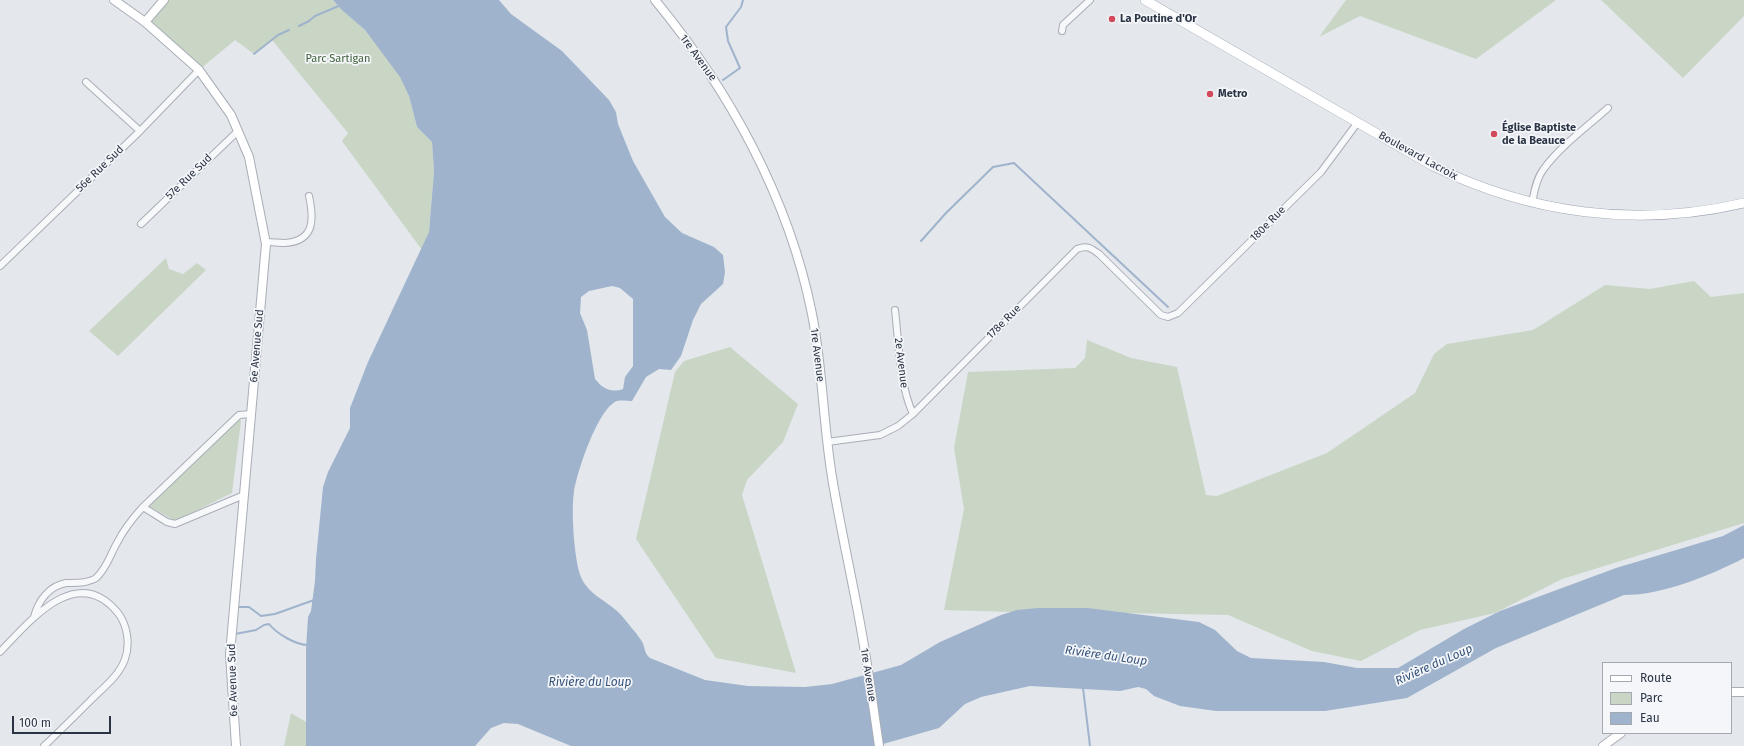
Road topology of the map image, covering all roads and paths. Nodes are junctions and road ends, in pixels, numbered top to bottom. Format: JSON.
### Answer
{"nodes":[{"id":1,"x":114,"y":0,"type":"edge"},
{"id":2,"x":164,"y":0,"type":"edge"},
{"id":3,"x":655,"y":0,"type":"edge"},
{"id":4,"x":1090,"y":0,"type":"edge"},
{"id":5,"x":1145,"y":0,"type":"edge"},
{"id":6,"x":145,"y":22,"type":"junction"},
{"id":7,"x":1062,"y":30,"type":"dead end"},
{"id":8,"x":199,"y":70,"type":"junction"},
{"id":9,"x":86,"y":82,"type":"dead end"},
{"id":10,"x":1608,"y":108,"type":"dead end"},
{"id":11,"x":1358,"y":122,"type":"junction"},
{"id":12,"x":140,"y":131,"type":"junction"},
{"id":13,"x":238,"y":131,"type":"junction"},
{"id":14,"x":309,"y":196,"type":"dead end"},
{"id":15,"x":1532,"y":203,"type":"junction"},
{"id":16,"x":1744,"y":203,"type":"edge"},
{"id":17,"x":141,"y":224,"type":"dead end"},
{"id":18,"x":266,"y":242,"type":"junction"},
{"id":19,"x":0,"y":266,"type":"edge"},
{"id":20,"x":895,"y":310,"type":"dead end"},
{"id":21,"x":1168,"y":317,"type":"joint"},
{"id":22,"x":251,"y":414,"type":"junction"},
{"id":23,"x":913,"y":414,"type":"junction"},
{"id":24,"x":828,"y":442,"type":"junction"},
{"id":25,"x":244,"y":495,"type":"junction"},
{"id":26,"x":143,"y":507,"type":"junction"},
{"id":27,"x":33,"y":618,"type":"junction"},
{"id":28,"x":0,"y":652,"type":"edge"},
{"id":29,"x":1732,"y":692,"type":"edge"},
{"id":30,"x":1744,"y":692,"type":"edge"},
{"id":31,"x":1620,"y":734,"type":"edge"},
{"id":32,"x":44,"y":746,"type":"edge"},
{"id":33,"x":236,"y":746,"type":"edge"},
{"id":34,"x":879,"y":746,"type":"edge"},
{"id":35,"x":1603,"y":746,"type":"edge"}],
"edges":[{"from":1,"to":6,"type":"main road","name":"6e Avenue Sud"},
{"from":2,"to":6,"type":"main road"},
{"from":3,"to":24,"type":"main road","name":"1re Avenue"},
{"from":4,"to":7,"type":"street"},
{"from":5,"to":11,"type":"main road","name":"Boulevard Lacroix"},
{"from":6,"to":8,"type":"main road","name":"6e Avenue Sud"},
{"from":8,"to":12,"type":"street","name":"56e Rue Sud"},
{"from":8,"to":13,"type":"main road","name":"6e Avenue Sud"},
{"from":9,"to":12,"type":"street"},
{"from":10,"to":15,"type":"street"},
{"from":11,"to":15,"type":"main road","name":"Boulevard Lacroix"},
{"from":11,"to":21,"type":"street","name":"180e Rue"},
{"from":12,"to":19,"type":"street","name":"56e Rue Sud"},
{"from":13,"to":17,"type":"street","name":"57e Rue Sud"},
{"from":13,"to":18,"type":"main road","name":"6e Avenue Sud"},
{"from":14,"to":18,"type":"street"},
{"from":15,"to":16,"type":"main road","name":"Boulevard Lacroix"},
{"from":18,"to":22,"type":"main road","name":"6e Avenue Sud"},
{"from":20,"to":23,"type":"street","name":"2e Avenue"},
{"from":21,"to":23,"type":"street","name":"178e Rue"},
{"from":22,"to":25,"type":"main road","name":"6e Avenue Sud"},
{"from":22,"to":26,"type":"street"},
{"from":23,"to":24,"type":"street","name":"178e Rue"},
{"from":24,"to":34,"type":"main road","name":"1re Avenue"},
{"from":25,"to":26,"type":"street"},
{"from":25,"to":33,"type":"main road","name":"6e Avenue Sud"},
{"from":26,"to":27,"type":"street"},
{"from":27,"to":28,"type":"street"},
{"from":27,"to":32,"type":"street"},
{"from":29,"to":30,"type":"main road"},
{"from":31,"to":35,"type":"main road"}]}
